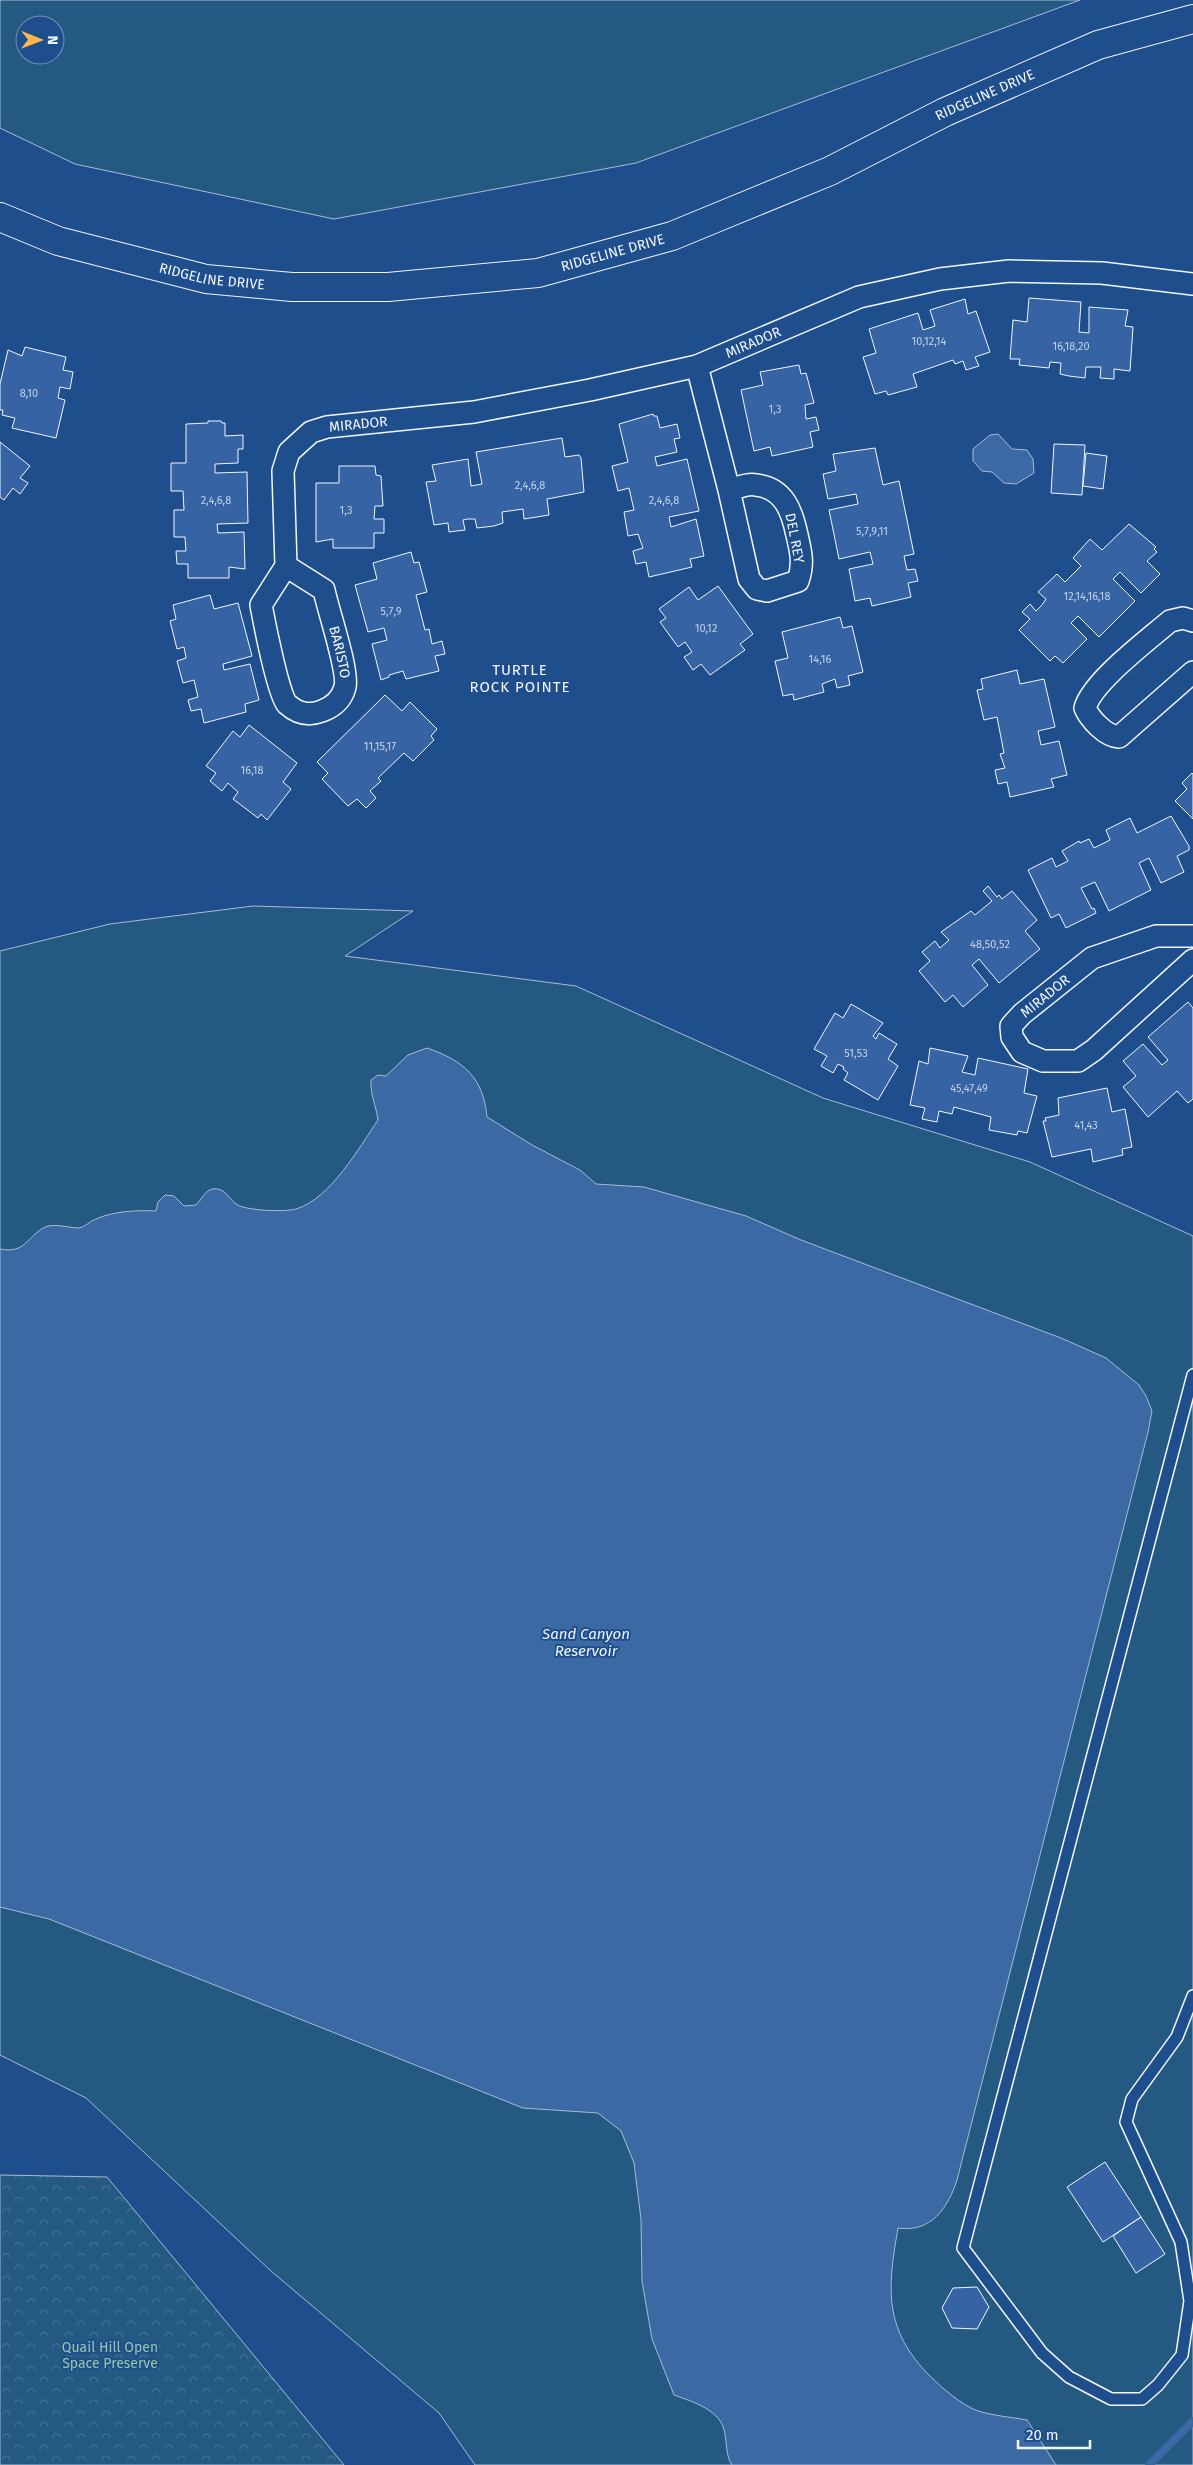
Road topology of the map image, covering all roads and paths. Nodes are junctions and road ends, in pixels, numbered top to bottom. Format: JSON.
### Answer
{"nodes":[{"id":1,"x":1193,"y":19,"type":"edge"},
{"id":2,"x":0,"y":217,"type":"edge"},
{"id":3,"x":1192,"y":278,"type":"edge"},
{"id":4,"x":697,"y":366,"type":"junction"},
{"id":5,"x":729,"y":490,"type":"junction"},
{"id":6,"x":286,"y":566,"type":"junction"},
{"id":7,"x":1193,"y":621,"type":"edge"},
{"id":8,"x":1193,"y":672,"type":"edge"},
{"id":9,"x":1193,"y":936,"type":"edge"},
{"id":10,"x":1193,"y":960,"type":"edge"},
{"id":11,"x":1193,"y":1374,"type":"edge"},
{"id":12,"x":1193,"y":1996,"type":"edge"}],
"edges":[{"from":1,"to":2,"type":"street","name":"RIDGELINE DRIVE"},
{"from":3,"to":4,"type":"street","name":"MIRADOR"},
{"from":4,"to":5,"type":"street","name":"DEL REY"},
{"from":4,"to":6,"type":"street","name":"MIRADOR"},
{"from":5,"to":5,"type":"street","name":"DEL REY"},
{"from":6,"to":6,"type":"street","name":"BARISTO"},
{"from":7,"to":8,"type":"street"},
{"from":9,"to":10,"type":"street","name":"MIRADOR"},
{"from":11,"to":12,"type":"lane"}]}
